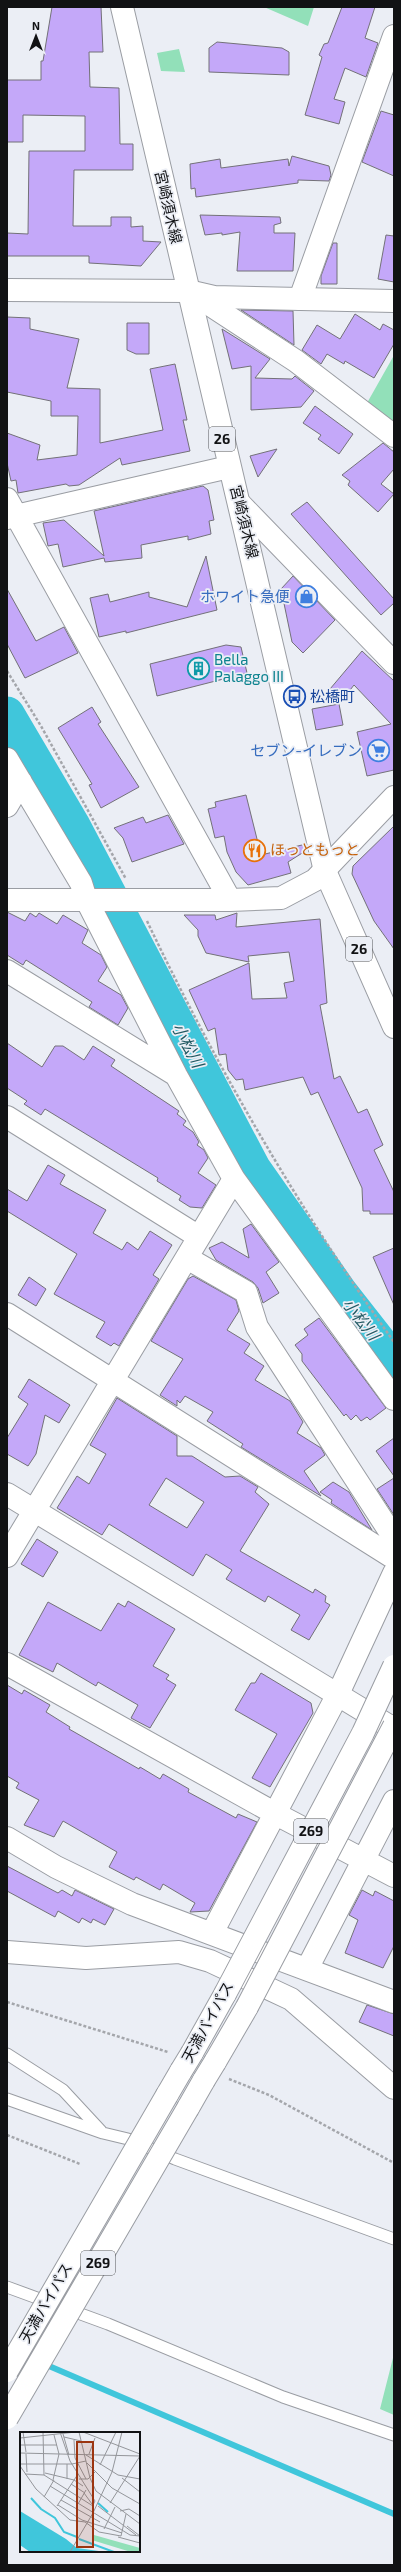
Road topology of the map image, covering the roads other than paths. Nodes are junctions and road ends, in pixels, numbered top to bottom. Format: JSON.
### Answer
{"nodes":[{"id":1,"x":122,"y":7,"type":"edge"},
{"id":2,"x":394,"y":36,"type":"edge"},
{"id":3,"x":7,"y":290,"type":"edge"},
{"id":4,"x":188,"y":291,"type":"junction"},
{"id":5,"x":300,"y":299,"type":"junction"},
{"id":6,"x":394,"y":301,"type":"edge"},
{"id":7,"x":394,"y":436,"type":"edge"},
{"id":8,"x":229,"y":467,"type":"junction"},
{"id":9,"x":241,"y":505,"type":"junction"},
{"id":10,"x":10,"y":511,"type":"edge"},
{"id":11,"x":394,"y":663,"type":"edge"},
{"id":12,"x":7,"y":759,"type":"edge"},
{"id":13,"x":20,"y":782,"type":"junction"},
{"id":14,"x":394,"y":797,"type":"edge"},
{"id":15,"x":7,"y":806,"type":"edge"},
{"id":16,"x":325,"y":871,"type":"junction"},
{"id":17,"x":90,"y":899,"type":"junction"},
{"id":18,"x":7,"y":900,"type":"edge"},
{"id":19,"x":230,"y":900,"type":"junction"},
{"id":20,"x":7,"y":971,"type":"edge"},
{"id":21,"x":394,"y":1026,"type":"edge"},
{"id":22,"x":176,"y":1075,"type":"junction"},
{"id":23,"x":7,"y":1117,"type":"edge"},
{"id":24,"x":234,"y":1179,"type":"junction"},
{"id":25,"x":199,"y":1237,"type":"junction"},
{"id":26,"x":187,"y":1258,"type":"junction"},
{"id":27,"x":7,"y":1314,"type":"edge"},
{"id":28,"x":114,"y":1380,"type":"junction"},
{"id":29,"x":394,"y":1399,"type":"edge"},
{"id":30,"x":7,"y":1494,"type":"edge"},
{"id":31,"x":35,"y":1511,"type":"junction"},
{"id":32,"x":394,"y":1538,"type":"edge"},
{"id":33,"x":7,"y":1556,"type":"edge"},
{"id":34,"x":394,"y":1558,"type":"edge"},
{"id":35,"x":394,"y":1573,"type":"edge"},
{"id":36,"x":7,"y":1664,"type":"edge"},
{"id":37,"x":394,"y":1666,"type":"edge"},
{"id":38,"x":338,"y":1694,"type":"junction"},
{"id":39,"x":394,"y":1726,"type":"edge"},
{"id":40,"x":394,"y":1730,"type":"edge"},
{"id":41,"x":394,"y":1801,"type":"edge"},
{"id":42,"x":276,"y":1814,"type":"junction"},
{"id":43,"x":7,"y":1838,"type":"edge"},
{"id":44,"x":364,"y":1860,"type":"junction"},
{"id":45,"x":394,"y":1876,"type":"edge"},
{"id":46,"x":212,"y":1933,"type":"junction"},
{"id":47,"x":7,"y":1952,"type":"edge"},
{"id":48,"x":307,"y":1969,"type":"junction"},
{"id":49,"x":394,"y":2002,"type":"edge"},
{"id":50,"x":7,"y":2054,"type":"edge"},
{"id":51,"x":394,"y":2088,"type":"edge"},
{"id":52,"x":7,"y":2099,"type":"edge"},
{"id":53,"x":103,"y":2133,"type":"junction"},
{"id":54,"x":394,"y":2239,"type":"edge"},
{"id":55,"x":7,"y":2287,"type":"edge"},
{"id":56,"x":7,"y":2371,"type":"edge"},
{"id":57,"x":7,"y":2418,"type":"edge"},
{"id":58,"x":394,"y":2435,"type":"edge"}],
"edges":[{"from":1,"to":4,"type":"main road","name":"宮崎須木線","number":"26"},
{"from":2,"to":5,"type":"main road"},
{"from":3,"to":4,"type":"main road"},
{"from":4,"to":5,"type":"main road"},
{"from":4,"to":7,"type":"main road"},
{"from":4,"to":8,"type":"main road","name":"宮崎須木線","number":"26"},
{"from":5,"to":6,"type":"main road"},
{"from":8,"to":9,"type":"main road","name":"宮崎須木線","number":"26"},
{"from":8,"to":10,"type":"main road"},
{"from":9,"to":11,"type":"main road"},
{"from":9,"to":16,"type":"main road","name":"宮崎須木線","number":"26"},
{"from":10,"to":19,"type":"main road"},
{"from":12,"to":13,"type":"main road"},
{"from":13,"to":15,"type":"main road"},
{"from":13,"to":17,"type":"main road"},
{"from":14,"to":16,"type":"main road"},
{"from":16,"to":19,"type":"main road"},
{"from":16,"to":21,"type":"main road","name":"宮崎須木線","number":"26"},
{"from":17,"to":18,"type":"main road"},
{"from":17,"to":19,"type":"main road"},
{"from":17,"to":22,"type":"main road"},
{"from":20,"to":22,"type":"main road"},
{"from":22,"to":24,"type":"main road"},
{"from":23,"to":25,"type":"main road"},
{"from":24,"to":25,"type":"main road"},
{"from":24,"to":29,"type":"main road"},
{"from":25,"to":26,"type":"main road"},
{"from":26,"to":28,"type":"main road"},
{"from":26,"to":32,"type":"main road"},
{"from":27,"to":28,"type":"main road"},
{"from":28,"to":31,"type":"main road"},
{"from":28,"to":34,"type":"main road"},
{"from":30,"to":31,"type":"main road"},
{"from":31,"to":33,"type":"main road"},
{"from":31,"to":38,"type":"main road"},
{"from":35,"to":38,"type":"main road"},
{"from":36,"to":42,"type":"main road"},
{"from":37,"to":56,"type":"main road","name":"天満バイパス","number":"269","bridge":true},
{"from":38,"to":40,"type":"main road"},
{"from":38,"to":42,"type":"main road"},
{"from":39,"to":57,"type":"main road","name":"天満バイパス","number":"269","bridge":true},
{"from":41,"to":44,"type":"main road"},
{"from":42,"to":44,"type":"main road"},
{"from":42,"to":46,"type":"main road"},
{"from":43,"to":46,"type":"main road"},
{"from":44,"to":45,"type":"main road"},
{"from":44,"to":48,"type":"main road"},
{"from":46,"to":48,"type":"main road"},
{"from":47,"to":51,"type":"main road"},
{"from":48,"to":49,"type":"main road"},
{"from":50,"to":53,"type":"lane"},
{"from":52,"to":53,"type":"lane"},
{"from":53,"to":54,"type":"lane"},
{"from":55,"to":58,"type":"lane"}]}
